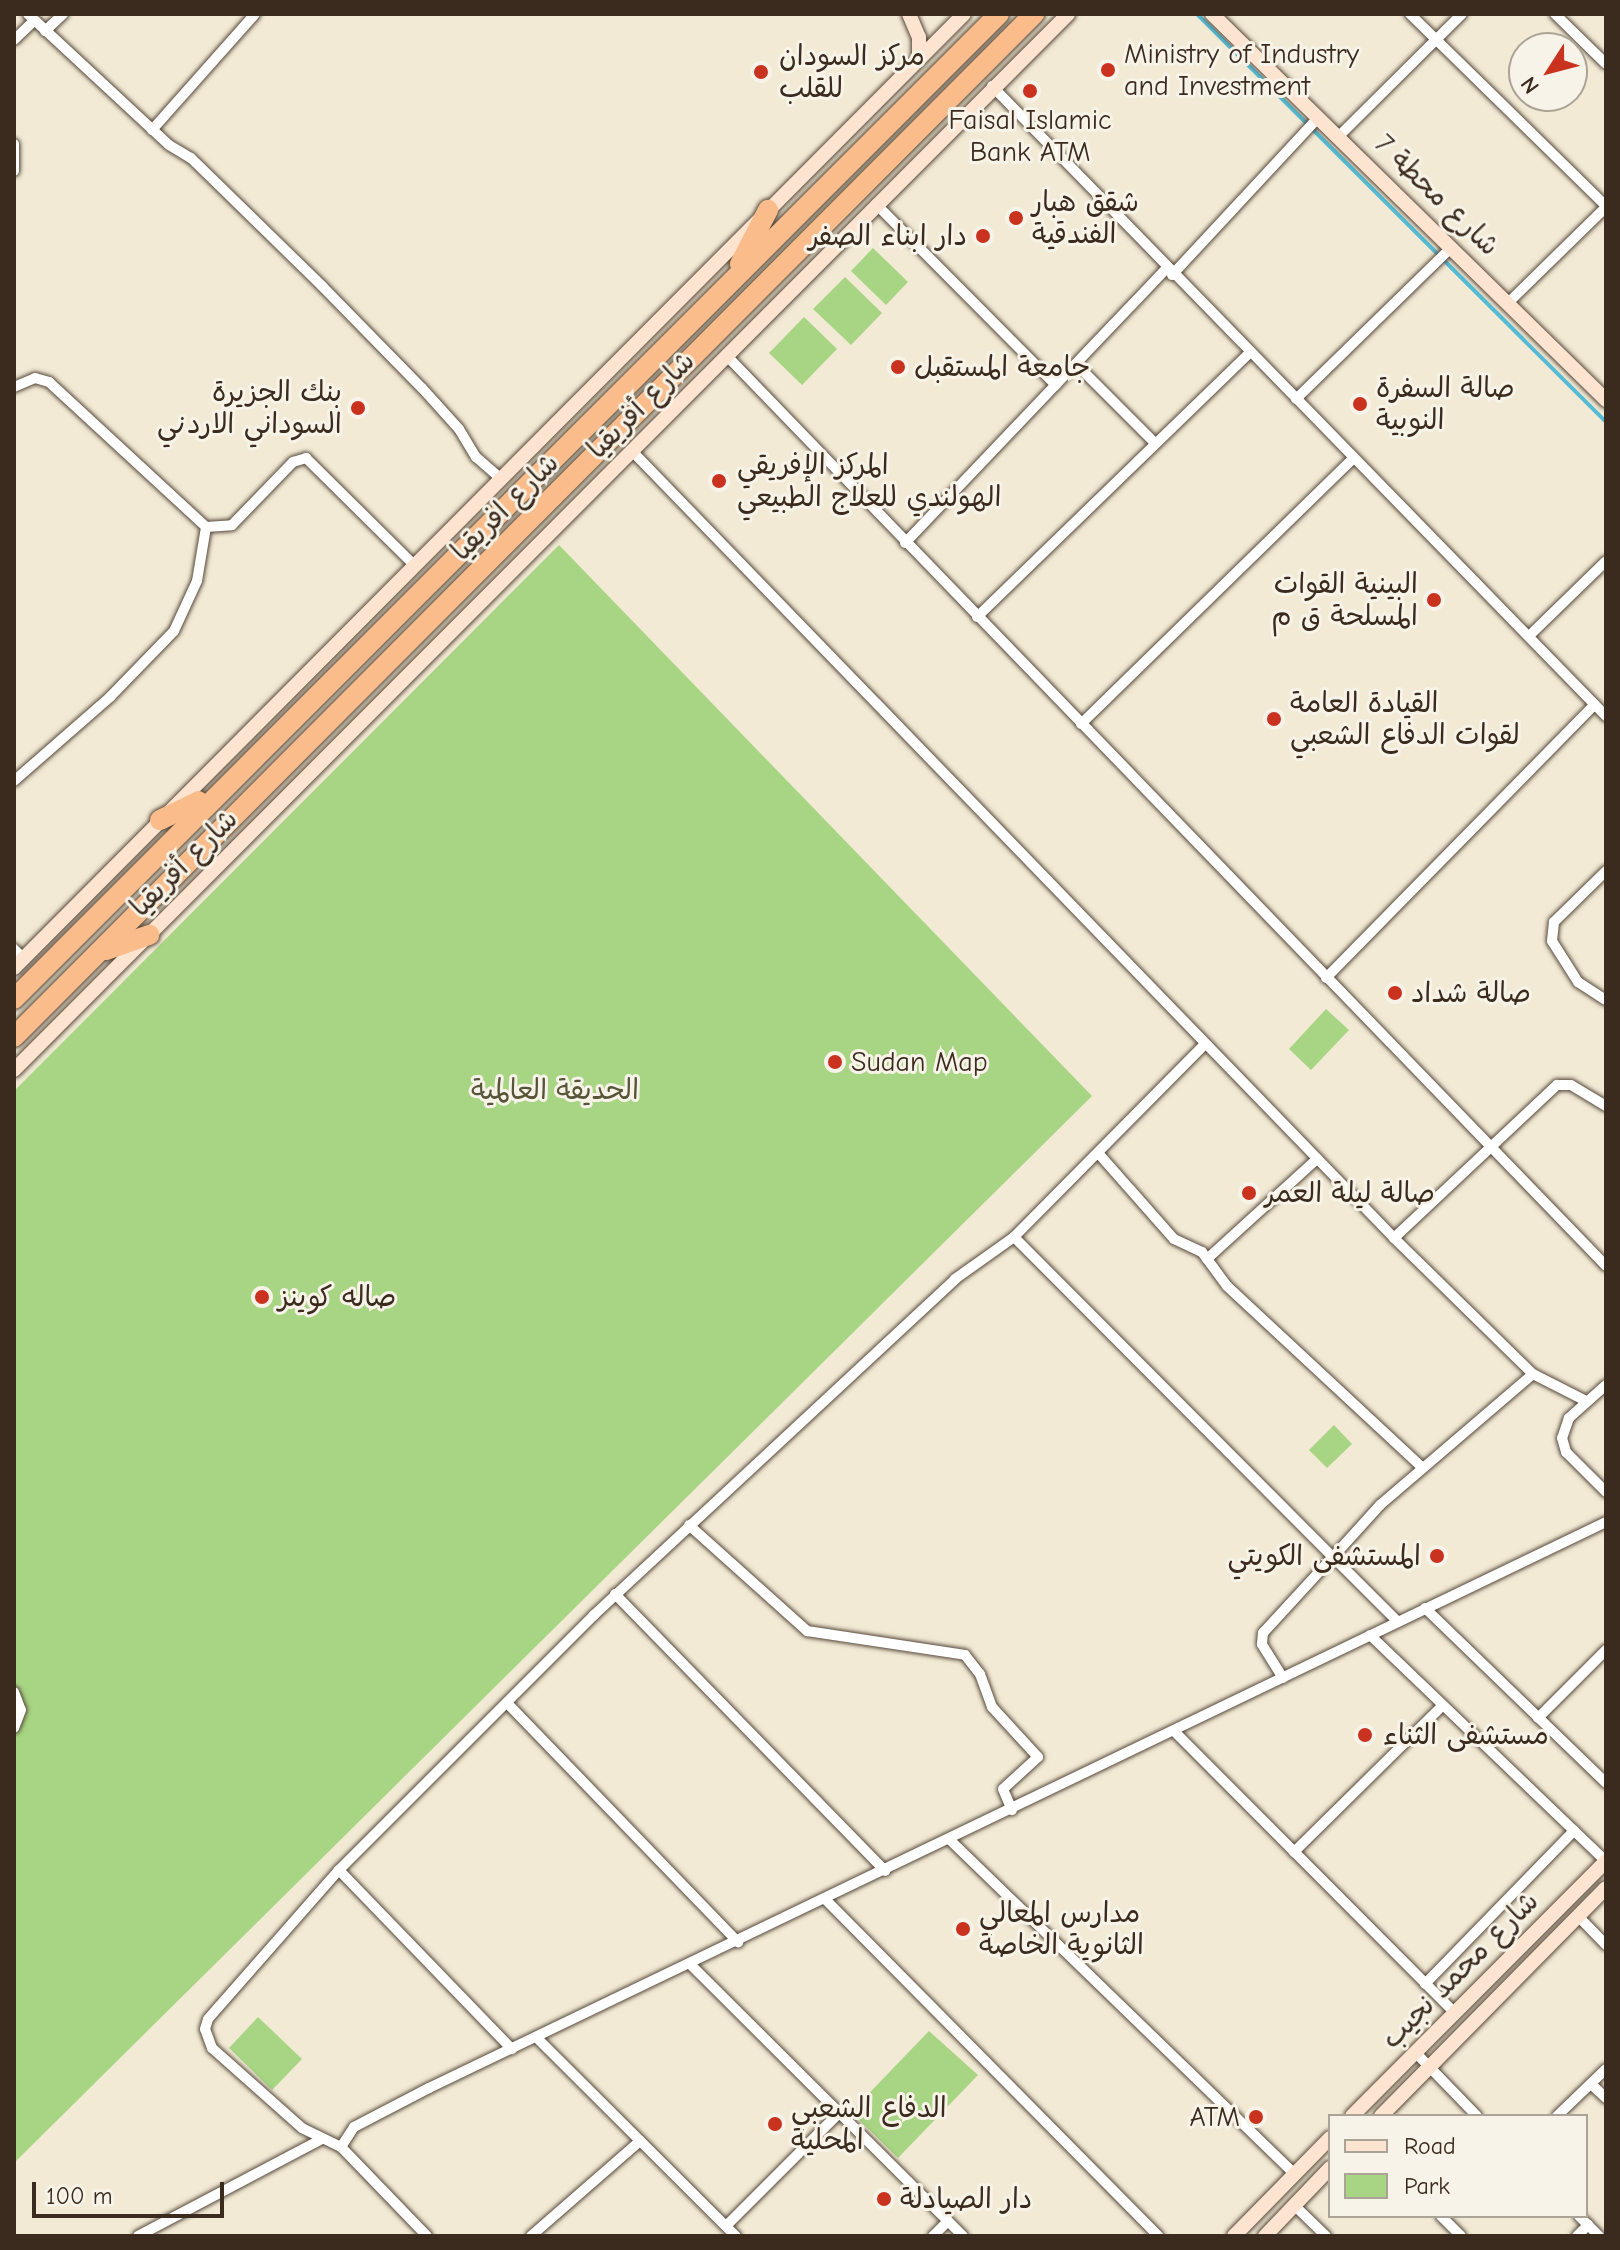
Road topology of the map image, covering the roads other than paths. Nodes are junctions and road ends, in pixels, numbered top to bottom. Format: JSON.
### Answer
{"nodes":[{"id":1,"x":63,"y":14,"type":"edge"},
{"id":2,"x":909,"y":14,"type":"edge"},
{"id":3,"x":964,"y":14,"type":"edge"},
{"id":4,"x":999,"y":14,"type":"edge"},
{"id":5,"x":1034,"y":14,"type":"edge"},
{"id":6,"x":1068,"y":14,"type":"edge"},
{"id":7,"x":1212,"y":14,"type":"edge"},
{"id":8,"x":1220,"y":14,"type":"edge"},
{"id":9,"x":1410,"y":14,"type":"edge"},
{"id":10,"x":1462,"y":14,"type":"edge"},
{"id":11,"x":1555,"y":14,"type":"edge"},
{"id":12,"x":250,"y":16,"type":"edge"},
{"id":13,"x":31,"y":18,"type":"edge"},
{"id":14,"x":1229,"y":29,"type":"junction"},
{"id":15,"x":45,"y":31,"type":"junction"},
{"id":16,"x":14,"y":40,"type":"edge"},
{"id":17,"x":1435,"y":40,"type":"junction"},
{"id":18,"x":919,"y":57,"type":"junction"},
{"id":19,"x":1606,"y":64,"type":"edge"},
{"id":20,"x":992,"y":86,"type":"junction"},
{"id":21,"x":1319,"y":117,"type":"junction"},
{"id":22,"x":152,"y":130,"type":"junction"},
{"id":23,"x":1339,"y":136,"type":"junction"},
{"id":24,"x":14,"y":144,"type":"edge"},
{"id":25,"x":14,"y":171,"type":"edge"},
{"id":26,"x":876,"y":204,"type":"junction"},
{"id":27,"x":1606,"y":206,"type":"edge"},
{"id":28,"x":768,"y":210,"type":"junction"},
{"id":29,"x":1452,"y":247,"type":"junction"},
{"id":30,"x":1169,"y":272,"type":"junction"},
{"id":31,"x":732,"y":280,"type":"junction"},
{"id":32,"x":1509,"y":302,"type":"junction"},
{"id":33,"x":1249,"y":353,"type":"junction"},
{"id":34,"x":727,"y":356,"type":"junction"},
{"id":35,"x":1076,"y":364,"type":"junction"},
{"id":36,"x":17,"y":380,"type":"edge"},
{"id":37,"x":1056,"y":385,"type":"junction"},
{"id":38,"x":679,"y":387,"type":"junction"},
{"id":39,"x":1296,"y":399,"type":"junction"},
{"id":40,"x":1606,"y":400,"type":"edge"},
{"id":41,"x":1155,"y":443,"type":"junction"},
{"id":42,"x":632,"y":451,"type":"junction"},
{"id":43,"x":1353,"y":459,"type":"junction"},
{"id":44,"x":499,"y":477,"type":"junction"},
{"id":45,"x":206,"y":527,"type":"junction"},
{"id":46,"x":905,"y":543,"type":"junction"},
{"id":47,"x":1606,"y":561,"type":"edge"},
{"id":48,"x":413,"y":564,"type":"junction"},
{"id":49,"x":432,"y":580,"type":"junction"},
{"id":50,"x":454,"y":598,"type":"junction"},
{"id":51,"x":395,"y":614,"type":"junction"},
{"id":52,"x":977,"y":617,"type":"junction"},
{"id":53,"x":428,"y":623,"type":"junction"},
{"id":54,"x":1529,"y":636,"type":"junction"},
{"id":55,"x":1594,"y":705,"type":"junction"},
{"id":56,"x":1606,"y":716,"type":"edge"},
{"id":57,"x":1081,"y":724,"type":"junction"},
{"id":58,"x":14,"y":781,"type":"edge"},
{"id":59,"x":214,"y":794,"type":"junction"},
{"id":60,"x":160,"y":820,"type":"junction"},
{"id":61,"x":1606,"y":871,"type":"edge"},
{"id":62,"x":149,"y":935,"type":"junction"},
{"id":63,"x":99,"y":953,"type":"junction"},
{"id":64,"x":17,"y":958,"type":"edge"},
{"id":65,"x":1326,"y":978,"type":"junction"},
{"id":66,"x":14,"y":999,"type":"edge"},
{"id":67,"x":1606,"y":1000,"type":"edge"},
{"id":68,"x":14,"y":1037,"type":"edge"},
{"id":69,"x":1205,"y":1044,"type":"junction"},
{"id":70,"x":14,"y":1070,"type":"edge"},
{"id":71,"x":1606,"y":1106,"type":"edge"},
{"id":72,"x":1488,"y":1145,"type":"junction"},
{"id":73,"x":1099,"y":1154,"type":"junction"},
{"id":74,"x":1317,"y":1159,"type":"junction"},
{"id":75,"x":1014,"y":1237,"type":"junction"},
{"id":76,"x":1394,"y":1238,"type":"junction"},
{"id":77,"x":1207,"y":1259,"type":"junction"},
{"id":78,"x":1606,"y":1266,"type":"edge"},
{"id":79,"x":1533,"y":1374,"type":"junction"},
{"id":80,"x":1606,"y":1385,"type":"edge"},
{"id":81,"x":1586,"y":1401,"type":"junction"},
{"id":82,"x":1422,"y":1467,"type":"junction"},
{"id":83,"x":1606,"y":1492,"type":"edge"},
{"id":84,"x":1606,"y":1522,"type":"edge"},
{"id":85,"x":689,"y":1525,"type":"junction"},
{"id":86,"x":1333,"y":1557,"type":"junction"},
{"id":87,"x":615,"y":1594,"type":"junction"},
{"id":88,"x":1425,"y":1608,"type":"junction"},
{"id":89,"x":1398,"y":1622,"type":"junction"},
{"id":90,"x":1370,"y":1635,"type":"junction"},
{"id":91,"x":1606,"y":1650,"type":"edge"},
{"id":92,"x":1283,"y":1678,"type":"junction"},
{"id":93,"x":14,"y":1692,"type":"edge"},
{"id":94,"x":509,"y":1705,"type":"junction"},
{"id":95,"x":1443,"y":1705,"type":"junction"},
{"id":96,"x":1538,"y":1718,"type":"junction"},
{"id":97,"x":14,"y":1728,"type":"edge"},
{"id":98,"x":1174,"y":1731,"type":"junction"},
{"id":99,"x":1606,"y":1783,"type":"edge"},
{"id":100,"x":1012,"y":1810,"type":"junction"},
{"id":101,"x":1574,"y":1831,"type":"junction"},
{"id":102,"x":950,"y":1840,"type":"junction"},
{"id":103,"x":1294,"y":1852,"type":"junction"},
{"id":104,"x":1606,"y":1861,"type":"edge"},
{"id":105,"x":339,"y":1870,"type":"junction"},
{"id":106,"x":885,"y":1871,"type":"junction"},
{"id":107,"x":1606,"y":1888,"type":"edge"},
{"id":108,"x":826,"y":1900,"type":"junction"},
{"id":109,"x":1578,"y":1916,"type":"junction"},
{"id":110,"x":738,"y":1942,"type":"junction"},
{"id":111,"x":1606,"y":1945,"type":"edge"},
{"id":112,"x":691,"y":1965,"type":"junction"},
{"id":113,"x":1425,"y":1984,"type":"junction"},
{"id":114,"x":1455,"y":2013,"type":"junction"},
{"id":115,"x":537,"y":2038,"type":"junction"},
{"id":116,"x":512,"y":2049,"type":"junction"},
{"id":117,"x":1415,"y":2052,"type":"junction"},
{"id":118,"x":1429,"y":2067,"type":"junction"},
{"id":119,"x":1606,"y":2069,"type":"edge"},
{"id":120,"x":1591,"y":2084,"type":"junction"},
{"id":121,"x":1606,"y":2098,"type":"edge"},
{"id":122,"x":839,"y":2113,"type":"junction"},
{"id":123,"x":1354,"y":2114,"type":"edge"},
{"id":124,"x":1383,"y":2114,"type":"edge"},
{"id":125,"x":1475,"y":2114,"type":"edge"},
{"id":126,"x":1559,"y":2114,"type":"edge"},
{"id":127,"x":320,"y":2140,"type":"junction"},
{"id":128,"x":1328,"y":2140,"type":"edge"},
{"id":129,"x":640,"y":2141,"type":"junction"},
{"id":130,"x":341,"y":2147,"type":"junction"},
{"id":131,"x":1328,"y":2170,"type":"edge"},
{"id":132,"x":1295,"y":2174,"type":"junction"},
{"id":133,"x":1294,"y":2205,"type":"junction"},
{"id":134,"x":1443,"y":2218,"type":"edge"},
{"id":135,"x":1581,"y":2218,"type":"edge"},
{"id":136,"x":948,"y":2221,"type":"junction"},
{"id":137,"x":1588,"y":2225,"type":"junction"},
{"id":138,"x":726,"y":2226,"type":"junction"},
{"id":139,"x":138,"y":2236,"type":"edge"},
{"id":140,"x":427,"y":2236,"type":"edge"},
{"id":141,"x":531,"y":2236,"type":"edge"},
{"id":142,"x":736,"y":2236,"type":"edge"},
{"id":143,"x":933,"y":2236,"type":"edge"},
{"id":144,"x":963,"y":2236,"type":"edge"},
{"id":145,"x":1159,"y":2236,"type":"edge"},
{"id":146,"x":1234,"y":2236,"type":"edge"},
{"id":147,"x":1265,"y":2236,"type":"edge"},
{"id":148,"x":1326,"y":2236,"type":"edge"},
{"id":149,"x":1461,"y":2236,"type":"edge"},
{"id":150,"x":1577,"y":2236,"type":"edge"},
{"id":151,"x":1599,"y":2236,"type":"edge"}],
"edges":[{"from":1,"to":15,"type":"street"},
{"from":2,"to":18,"type":"street"},
{"from":3,"to":18,"type":"street","name":"شارع أفريقيا"},
{"from":4,"to":31,"type":"highway","name":"شارع افريقيا"},
{"from":5,"to":38,"type":"highway","name":"شارع افريقيا"},
{"from":6,"to":20,"type":"street","name":"شارع أفريقيا"},
{"from":7,"to":14,"type":"street"},
{"from":8,"to":14,"type":"street"},
{"from":9,"to":17,"type":"street"},
{"from":10,"to":17,"type":"street"},
{"from":11,"to":19,"type":"street"},
{"from":12,"to":22,"type":"street"},
{"from":13,"to":15,"type":"street"},
{"from":13,"to":16,"type":"street"},
{"from":14,"to":21,"type":"street","name":"شارع محطة 7"},
{"from":15,"to":22,"type":"street"},
{"from":17,"to":23,"type":"street"},
{"from":17,"to":27,"type":"street"},
{"from":18,"to":28,"type":"street","name":"شارع أفريقيا"},
{"from":20,"to":26,"type":"street","name":"شارع أفريقيا"},
{"from":20,"to":30,"type":"street"},
{"from":21,"to":23,"type":"street","name":"شارع محطة 7"},
{"from":21,"to":30,"type":"street"},
{"from":22,"to":44,"type":"street"},
{"from":23,"to":29,"type":"street","name":"شارع محطة 7"},
{"from":24,"to":25,"type":"street"},
{"from":26,"to":34,"type":"street","name":"شارع أفريقيا"},
{"from":26,"to":37,"type":"street"},
{"from":27,"to":32,"type":"street"},
{"from":28,"to":31,"type":"highway"},
{"from":28,"to":44,"type":"street","name":"شارع أفريقيا"},
{"from":29,"to":32,"type":"street","name":"شارع محطة 7"},
{"from":29,"to":39,"type":"street"},
{"from":30,"to":33,"type":"street"},
{"from":30,"to":35,"type":"street"},
{"from":31,"to":49,"type":"highway","name":"شارع افريقيا"},
{"from":32,"to":40,"type":"street","name":"شارع محطة 7"},
{"from":33,"to":39,"type":"street"},
{"from":33,"to":41,"type":"street"},
{"from":34,"to":38,"type":"street","name":"شارع أفريقيا"},
{"from":34,"to":46,"type":"street"},
{"from":35,"to":37,"type":"street"},
{"from":35,"to":41,"type":"street"},
{"from":36,"to":45,"type":"street"},
{"from":37,"to":46,"type":"street"},
{"from":38,"to":42,"type":"street","name":"شارع أفريقيا"},
{"from":38,"to":50,"type":"highway","name":"شارع افريقيا"},
{"from":39,"to":43,"type":"street"},
{"from":41,"to":52,"type":"street"},
{"from":42,"to":62,"type":"street","name":"شارع أفريقيا"},
{"from":42,"to":69,"type":"street"},
{"from":43,"to":54,"type":"street"},
{"from":43,"to":57,"type":"street"},
{"from":44,"to":48,"type":"street","name":"شارع أفريقيا"},
{"from":45,"to":48,"type":"street"},
{"from":45,"to":58,"type":"street"},
{"from":46,"to":52,"type":"street"},
{"from":47,"to":54,"type":"street"},
{"from":48,"to":60,"type":"street","name":"شارع أفريقيا"},
{"from":49,"to":50,"type":"highway"},
{"from":49,"to":51,"type":"highway","name":"شارع افريقيا"},
{"from":50,"to":53,"type":"highway","name":"شارع افريقيا"},
{"from":51,"to":53,"type":"highway"},
{"from":51,"to":59,"type":"highway","name":"شارع افريقيا"},
{"from":52,"to":57,"type":"street"},
{"from":53,"to":63,"type":"highway","name":"شارع افريقيا"},
{"from":54,"to":55,"type":"street"},
{"from":55,"to":56,"type":"street"},
{"from":55,"to":65,"type":"street"},
{"from":57,"to":65,"type":"street"},
{"from":59,"to":60,"type":"highway"},
{"from":59,"to":66,"type":"highway","name":"شارع افريقيا"},
{"from":60,"to":64,"type":"street","name":"شارع أفريقيا"},
{"from":61,"to":67,"type":"street"},
{"from":62,"to":63,"type":"highway"},
{"from":62,"to":70,"type":"street","name":"شارع أفريقيا"},
{"from":63,"to":68,"type":"highway","name":"شارع افريقيا"},
{"from":65,"to":72,"type":"street"},
{"from":69,"to":73,"type":"street"},
{"from":69,"to":74,"type":"street"},
{"from":71,"to":72,"type":"street"},
{"from":72,"to":76,"type":"street"},
{"from":72,"to":78,"type":"street"},
{"from":73,"to":75,"type":"street"},
{"from":73,"to":77,"type":"street"},
{"from":74,"to":76,"type":"street"},
{"from":74,"to":77,"type":"street"},
{"from":75,"to":85,"type":"street"},
{"from":75,"to":86,"type":"street"},
{"from":76,"to":79,"type":"street"},
{"from":77,"to":82,"type":"street"},
{"from":79,"to":81,"type":"street"},
{"from":79,"to":82,"type":"street"},
{"from":80,"to":81,"type":"street"},
{"from":81,"to":83,"type":"street"},
{"from":82,"to":86,"type":"street"},
{"from":84,"to":88,"type":"street"},
{"from":85,"to":87,"type":"street"},
{"from":85,"to":100,"type":"street"},
{"from":86,"to":89,"type":"street"},
{"from":86,"to":92,"type":"street"},
{"from":87,"to":94,"type":"street"},
{"from":87,"to":106,"type":"street"},
{"from":88,"to":89,"type":"street"},
{"from":88,"to":96,"type":"street"},
{"from":89,"to":90,"type":"street"},
{"from":90,"to":92,"type":"street"},
{"from":90,"to":95,"type":"street"},
{"from":91,"to":96,"type":"street"},
{"from":92,"to":98,"type":"street"},
{"from":93,"to":97,"type":"street"},
{"from":94,"to":105,"type":"street"},
{"from":94,"to":110,"type":"street"},
{"from":95,"to":101,"type":"street"},
{"from":95,"to":103,"type":"street"},
{"from":96,"to":99,"type":"street"},
{"from":98,"to":100,"type":"street"},
{"from":98,"to":103,"type":"street"},
{"from":100,"to":102,"type":"street"},
{"from":101,"to":104,"type":"street"},
{"from":101,"to":113,"type":"street"},
{"from":102,"to":106,"type":"street"},
{"from":102,"to":132,"type":"street"},
{"from":103,"to":113,"type":"street"},
{"from":104,"to":114,"type":"street","name":"شارع محمد نجيب"},
{"from":105,"to":116,"type":"street"},
{"from":105,"to":127,"type":"street"},
{"from":106,"to":108,"type":"street"},
{"from":107,"to":109,"type":"street","name":"شارع محمد نجيب"},
{"from":108,"to":110,"type":"street"},
{"from":108,"to":145,"type":"street"},
{"from":109,"to":111,"type":"street"},
{"from":109,"to":118,"type":"street","name":"شارع محمد نجيب"},
{"from":110,"to":112,"type":"street"},
{"from":112,"to":115,"type":"street"},
{"from":112,"to":122,"type":"street"},
{"from":113,"to":114,"type":"street"},
{"from":114,"to":117,"type":"street","name":"شارع محمد نجيب"},
{"from":115,"to":116,"type":"street"},
{"from":115,"to":129,"type":"street"},
{"from":116,"to":130,"type":"street"},
{"from":117,"to":118,"type":"street"},
{"from":117,"to":123,"type":"street","name":"شارع محمد نجيب"},
{"from":118,"to":124,"type":"street","name":"شارع محمد نجيب"},
{"from":118,"to":125,"type":"street"},
{"from":119,"to":120,"type":"street"},
{"from":120,"to":121,"type":"street"},
{"from":120,"to":126,"type":"street"},
{"from":122,"to":136,"type":"street"},
{"from":122,"to":138,"type":"street"},
{"from":127,"to":130,"type":"street"},
{"from":127,"to":139,"type":"street"},
{"from":128,"to":132,"type":"street"},
{"from":129,"to":138,"type":"street"},
{"from":129,"to":141,"type":"street"},
{"from":130,"to":140,"type":"street"},
{"from":131,"to":133,"type":"street"},
{"from":132,"to":146,"type":"street"},
{"from":133,"to":147,"type":"street"},
{"from":133,"to":148,"type":"street"},
{"from":134,"to":149,"type":"street"},
{"from":135,"to":137,"type":"street"},
{"from":136,"to":143,"type":"street"},
{"from":136,"to":144,"type":"street"},
{"from":137,"to":150,"type":"street"},
{"from":137,"to":151,"type":"street"},
{"from":138,"to":142,"type":"street"}]}
